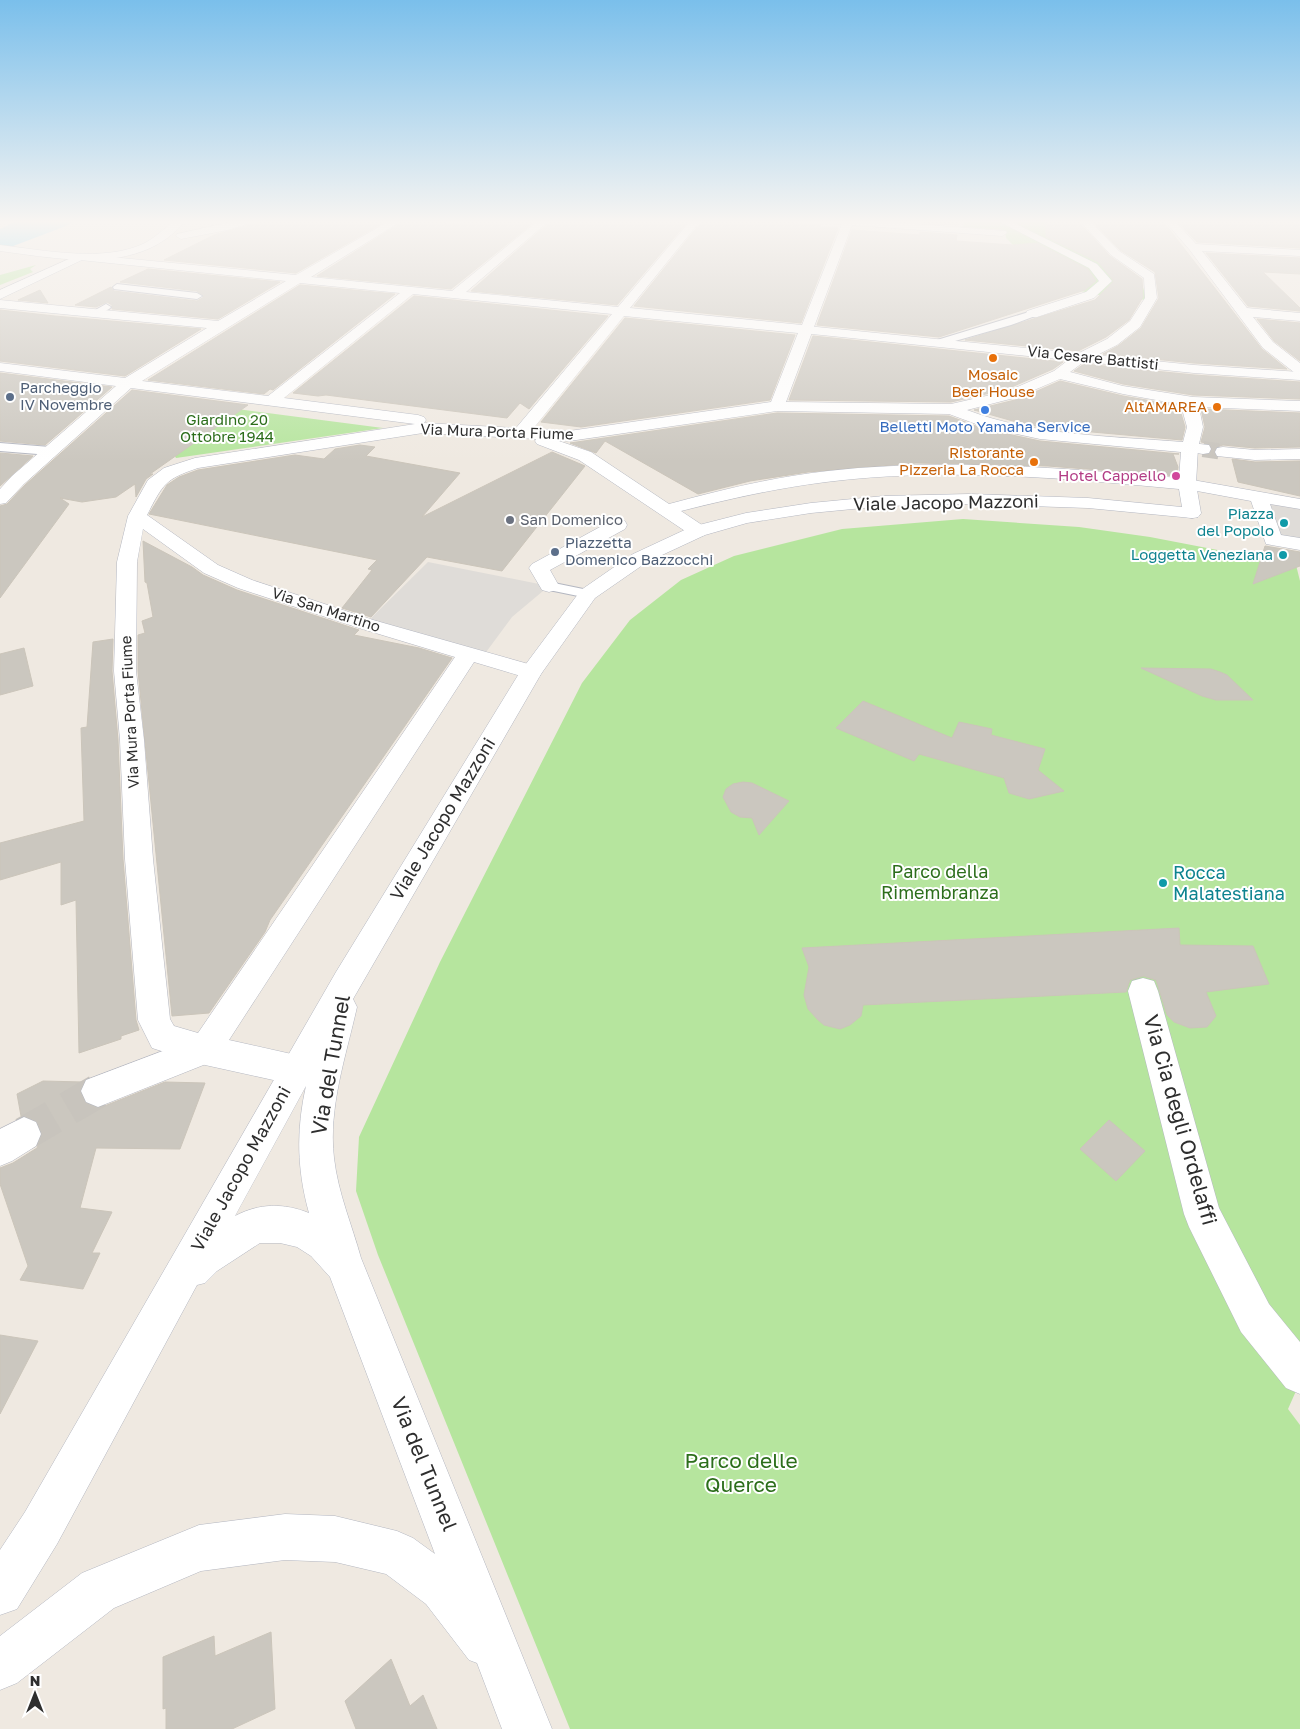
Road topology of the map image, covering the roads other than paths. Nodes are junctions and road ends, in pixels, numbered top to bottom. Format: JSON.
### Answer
{"nodes":[{"id":1,"x":262,"y":301,"type":"edge"},
{"id":2,"x":397,"y":301,"type":"edge"},
{"id":3,"x":531,"y":301,"type":"edge"},
{"id":4,"x":628,"y":301,"type":"edge"},
{"id":5,"x":818,"y":301,"type":"edge"},
{"id":6,"x":1073,"y":301,"type":"edge"},
{"id":7,"x":1149,"y":301,"type":"edge"},
{"id":8,"x":1235,"y":301,"type":"edge"},
{"id":9,"x":0,"y":304,"type":"edge"},
{"id":10,"x":620,"y":310,"type":"junction"},
{"id":11,"x":1244,"y":312,"type":"junction"},
{"id":12,"x":1032,"y":314,"type":"joint"},
{"id":13,"x":1300,"y":318,"type":"edge"},
{"id":14,"x":220,"y":325,"type":"junction"},
{"id":15,"x":807,"y":330,"type":"junction"},
{"id":16,"x":940,"y":342,"type":"junction"},
{"id":17,"x":1080,"y":358,"type":"junction"},
{"id":18,"x":0,"y":367,"type":"edge"},
{"id":19,"x":1300,"y":370,"type":"edge"},
{"id":20,"x":1059,"y":374,"type":"junction"},
{"id":21,"x":1300,"y":376,"type":"edge"},
{"id":22,"x":128,"y":383,"type":"junction"},
{"id":23,"x":270,"y":402,"type":"junction"},
{"id":24,"x":1193,"y":402,"type":"junction"},
{"id":25,"x":777,"y":406,"type":"junction"},
{"id":26,"x":1300,"y":406,"type":"edge"},
{"id":27,"x":952,"y":409,"type":"junction"},
{"id":28,"x":520,"y":433,"type":"junction"},
{"id":29,"x":0,"y":446,"type":"edge"},
{"id":30,"x":1196,"y":449,"type":"junction"},
{"id":31,"x":50,"y":451,"type":"junction"},
{"id":32,"x":1224,"y":452,"type":"tunnel mouth"},
{"id":33,"x":1300,"y":454,"type":"edge"},
{"id":34,"x":1187,"y":484,"type":"junction"},
{"id":35,"x":1259,"y":496,"type":"junction"},
{"id":36,"x":0,"y":499,"type":"edge"},
{"id":37,"x":1300,"y":504,"type":"edge"},
{"id":38,"x":665,"y":510,"type":"junction"},
{"id":39,"x":137,"y":516,"type":"junction"},
{"id":40,"x":618,"y":525,"type":"dead end"},
{"id":41,"x":698,"y":531,"type":"junction"},
{"id":42,"x":1300,"y":544,"type":"edge"},
{"id":43,"x":549,"y":586,"type":"joint"},
{"id":44,"x":588,"y":594,"type":"junction"},
{"id":45,"x":469,"y":652,"type":"junction"},
{"id":46,"x":531,"y":672,"type":"junction"},
{"id":47,"x":346,"y":981,"type":"junction"},
{"id":48,"x":1143,"y":991,"type":"dead end"},
{"id":49,"x":204,"y":1050,"type":"junction"},
{"id":50,"x":296,"y":1070,"type":"junction"},
{"id":51,"x":98,"y":1091,"type":"tunnel mouth"},
{"id":52,"x":344,"y":1264,"type":"junction"},
{"id":53,"x":182,"y":1277,"type":"junction"},
{"id":54,"x":1300,"y":1374,"type":"edge"},
{"id":55,"x":0,"y":1592,"type":"edge"},
{"id":56,"x":503,"y":1664,"type":"junction"},
{"id":57,"x":0,"y":1666,"type":"edge"},
{"id":58,"x":527,"y":1729,"type":"edge"}],
"edges":[{"from":1,"to":14,"type":"street"},
{"from":2,"to":23,"type":"street"},
{"from":3,"to":10,"type":"street","name":"Via Cesare Battisti"},
{"from":4,"to":10,"type":"street"},
{"from":5,"to":15,"type":"street"},
{"from":6,"to":12,"type":"street"},
{"from":7,"to":17,"type":"street","name":"Via Mura Porta Fiume"},
{"from":8,"to":11,"type":"street"},
{"from":9,"to":14,"type":"street"},
{"from":10,"to":15,"type":"street","name":"Via Cesare Battisti"},
{"from":10,"to":28,"type":"street"},
{"from":11,"to":13,"type":"street"},
{"from":11,"to":19,"type":"street"},
{"from":12,"to":16,"type":"lane"},
{"from":14,"to":22,"type":"street"},
{"from":15,"to":16,"type":"street","name":"Via Cesare Battisti"},
{"from":15,"to":25,"type":"street"},
{"from":16,"to":17,"type":"street","name":"Via Cesare Battisti"},
{"from":17,"to":20,"type":"street","name":"Via Mura Porta Fiume"},
{"from":17,"to":21,"type":"street","name":"Via Cesare Battisti"},
{"from":18,"to":22,"type":"street"},
{"from":20,"to":24,"type":"street"},
{"from":20,"to":27,"type":"street","name":"Via Mura Porta Fiume"},
{"from":22,"to":23,"type":"street"},
{"from":22,"to":31,"type":"street"},
{"from":23,"to":28,"type":"street"},
{"from":24,"to":26,"type":"street"},
{"from":24,"to":30,"type":"street"},
{"from":25,"to":27,"type":"street","name":"Via Mura Porta Fiume"},
{"from":25,"to":28,"type":"street","name":"Via Mura Porta Fiume"},
{"from":27,"to":30,"type":"street"},
{"from":28,"to":38,"type":"street"},
{"from":28,"to":39,"type":"street","name":"Via Mura Porta Fiume"},
{"from":29,"to":31,"type":"lane"},
{"from":30,"to":34,"type":"street"},
{"from":31,"to":36,"type":"street"},
{"from":32,"to":33,"type":"street"},
{"from":34,"to":35,"type":"street"},
{"from":34,"to":38,"type":"street","name":"Viale Jacopo Mazzoni"},
{"from":34,"to":41,"type":"street","name":"Viale Jacopo Mazzoni"},
{"from":35,"to":37,"type":"street"},
{"from":35,"to":42,"type":"street"},
{"from":38,"to":41,"type":"street"},
{"from":39,"to":45,"type":"street","name":"Via San Martino"},
{"from":39,"to":49,"type":"street","name":"Via Mura Porta Fiume"},
{"from":40,"to":43,"type":"street"},
{"from":41,"to":44,"type":"street","name":"Viale Jacopo Mazzoni"},
{"from":43,"to":44,"type":"lane"},
{"from":44,"to":46,"type":"street","name":"Viale Jacopo Mazzoni"},
{"from":45,"to":46,"type":"street","name":"Via San Martino"},
{"from":45,"to":49,"type":"street"},
{"from":46,"to":47,"type":"street","name":"Viale Jacopo Mazzoni"},
{"from":47,"to":50,"type":"street","name":"Viale Jacopo Mazzoni"},
{"from":47,"to":52,"type":"street","name":"Via del Tunnel"},
{"from":48,"to":54,"type":"street","name":"Via Cia degli Ordelaffi"},
{"from":49,"to":50,"type":"street","name":"Via Mura Porta Fiume"},
{"from":49,"to":51,"type":"street"},
{"from":50,"to":53,"type":"street","name":"Viale Jacopo Mazzoni"},
{"from":52,"to":53,"type":"street","name":"Via del Tunnel"},
{"from":52,"to":56,"type":"street","name":"Via del Tunnel"},
{"from":53,"to":55,"type":"street","name":"Viale Jacopo Mazzoni"},
{"from":56,"to":57,"type":"street","name":"Via del Tunnel"},
{"from":56,"to":58,"type":"street","name":"Via del Tunnel"}]}
